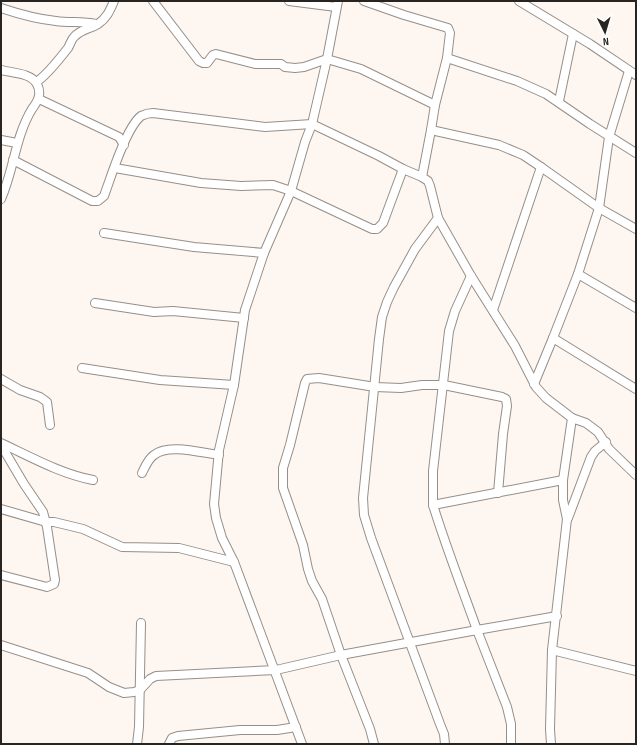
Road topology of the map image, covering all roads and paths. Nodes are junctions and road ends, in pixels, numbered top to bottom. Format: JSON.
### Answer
{"nodes":[{"id":1,"x":114,"y":1,"type":"edge"},
{"id":2,"x":153,"y":1,"type":"edge"},
{"id":3,"x":289,"y":1,"type":"edge"},
{"id":4,"x":364,"y":1,"type":"edge"},
{"id":5,"x":519,"y":1,"type":"edge"},
{"id":6,"x":337,"y":4,"type":"edge"},
{"id":7,"x":1,"y":8,"type":"edge"},
{"id":8,"x":98,"y":24,"type":"junction"},
{"id":9,"x":573,"y":34,"type":"junction"},
{"id":10,"x":446,"y":58,"type":"junction"},
{"id":11,"x":327,"y":59,"type":"junction"},
{"id":12,"x":1,"y":70,"type":"edge"},
{"id":13,"x":632,"y":73,"type":"edge"},
{"id":14,"x":36,"y":82,"type":"junction"},
{"id":15,"x":39,"y":99,"type":"junction"},
{"id":16,"x":559,"y":102,"type":"junction"},
{"id":17,"x":435,"y":105,"type":"junction"},
{"id":18,"x":312,"y":124,"type":"junction"},
{"id":19,"x":431,"y":130,"type":"junction"},
{"id":20,"x":610,"y":137,"type":"junction"},
{"id":21,"x":1,"y":140,"type":"edge"},
{"id":22,"x":17,"y":143,"type":"junction"},
{"id":23,"x":124,"y":145,"type":"junction"},
{"id":24,"x":636,"y":153,"type":"edge"},
{"id":25,"x":13,"y":160,"type":"junction"},
{"id":26,"x":541,"y":167,"type":"junction"},
{"id":27,"x":115,"y":168,"type":"junction"},
{"id":28,"x":403,"y":169,"type":"junction"},
{"id":29,"x":422,"y":177,"type":"junction"},
{"id":30,"x":291,"y":191,"type":"junction"},
{"id":31,"x":1,"y":199,"type":"edge"},
{"id":32,"x":599,"y":208,"type":"junction"},
{"id":33,"x":438,"y":218,"type":"junction"},
{"id":34,"x":636,"y":229,"type":"edge"},
{"id":35,"x":104,"y":233,"type":"dead end"},
{"id":36,"x":264,"y":253,"type":"junction"},
{"id":37,"x":578,"y":274,"type":"junction"},
{"id":38,"x":471,"y":276,"type":"junction"},
{"id":39,"x":96,"y":303,"type":"dead end"},
{"id":40,"x":636,"y":308,"type":"edge"},
{"id":41,"x":493,"y":310,"type":"junction"},
{"id":42,"x":244,"y":318,"type":"junction"},
{"id":43,"x":553,"y":338,"type":"junction"},
{"id":44,"x":82,"y":368,"type":"dead end"},
{"id":45,"x":1,"y":379,"type":"edge"},
{"id":46,"x":534,"y":384,"type":"junction"},
{"id":47,"x":234,"y":385,"type":"junction"},
{"id":48,"x":444,"y":385,"type":"junction"},
{"id":49,"x":375,"y":387,"type":"junction"},
{"id":50,"x":636,"y":389,"type":"edge"},
{"id":51,"x":572,"y":418,"type":"junction"},
{"id":52,"x":50,"y":425,"type":"dead end"},
{"id":53,"x":606,"y":442,"type":"junction"},
{"id":54,"x":2,"y":448,"type":"edge"},
{"id":55,"x":219,"y":455,"type":"junction"},
{"id":56,"x":142,"y":473,"type":"dead end"},
{"id":57,"x":636,"y":475,"type":"edge"},
{"id":58,"x":93,"y":480,"type":"dead end"},
{"id":59,"x":563,"y":480,"type":"junction"},
{"id":60,"x":498,"y":493,"type":"junction"},
{"id":61,"x":433,"y":505,"type":"junction"},
{"id":62,"x":1,"y":509,"type":"edge"},
{"id":63,"x":567,"y":519,"type":"junction"},
{"id":64,"x":46,"y":522,"type":"junction"},
{"id":65,"x":234,"y":562,"type":"junction"},
{"id":66,"x":1,"y":575,"type":"edge"},
{"id":67,"x":557,"y":616,"type":"junction"},
{"id":68,"x":141,"y":623,"type":"dead end"},
{"id":69,"x":477,"y":630,"type":"junction"},
{"id":70,"x":409,"y":642,"type":"junction"},
{"id":71,"x":1,"y":645,"type":"edge"},
{"id":72,"x":552,"y":650,"type":"junction"},
{"id":73,"x":341,"y":655,"type":"junction"},
{"id":74,"x":276,"y":670,"type":"junction"},
{"id":75,"x":636,"y":671,"type":"edge"},
{"id":76,"x":140,"y":690,"type":"junction"},
{"id":77,"x":296,"y":727,"type":"junction"},
{"id":78,"x":136,"y":744,"type":"edge"},
{"id":79,"x":169,"y":744,"type":"edge"},
{"id":80,"x":302,"y":744,"type":"edge"},
{"id":81,"x":374,"y":744,"type":"edge"},
{"id":82,"x":445,"y":744,"type":"edge"},
{"id":83,"x":511,"y":744,"type":"edge"},
{"id":84,"x":552,"y":744,"type":"edge"}],
"edges":[{"from":1,"to":8,"type":"street"},
{"from":2,"to":11,"type":"street"},
{"from":3,"to":6,"type":"street"},
{"from":4,"to":10,"type":"street"},
{"from":5,"to":9,"type":"street"},
{"from":6,"to":11,"type":"street"},
{"from":7,"to":8,"type":"street"},
{"from":8,"to":14,"type":"street"},
{"from":9,"to":13,"type":"street"},
{"from":9,"to":16,"type":"street"},
{"from":10,"to":16,"type":"street"},
{"from":10,"to":17,"type":"street"},
{"from":11,"to":17,"type":"street"},
{"from":11,"to":18,"type":"street"},
{"from":12,"to":14,"type":"street"},
{"from":13,"to":20,"type":"street"},
{"from":14,"to":15,"type":"street"},
{"from":15,"to":22,"type":"street"},
{"from":15,"to":23,"type":"street"},
{"from":16,"to":20,"type":"street"},
{"from":17,"to":19,"type":"street"},
{"from":18,"to":23,"type":"street"},
{"from":18,"to":28,"type":"street"},
{"from":18,"to":30,"type":"street"},
{"from":19,"to":26,"type":"street"},
{"from":19,"to":29,"type":"street"},
{"from":20,"to":24,"type":"street"},
{"from":20,"to":32,"type":"street"},
{"from":21,"to":22,"type":"street"},
{"from":22,"to":25,"type":"street"},
{"from":23,"to":27,"type":"street"},
{"from":25,"to":27,"type":"street"},
{"from":25,"to":31,"type":"street"},
{"from":26,"to":32,"type":"street"},
{"from":26,"to":41,"type":"street"},
{"from":27,"to":30,"type":"street"},
{"from":28,"to":29,"type":"street"},
{"from":28,"to":30,"type":"street"},
{"from":29,"to":33,"type":"street"},
{"from":30,"to":36,"type":"street"},
{"from":32,"to":34,"type":"street"},
{"from":32,"to":37,"type":"street"},
{"from":33,"to":38,"type":"street"},
{"from":33,"to":49,"type":"street"},
{"from":35,"to":36,"type":"street"},
{"from":36,"to":42,"type":"street"},
{"from":37,"to":40,"type":"street"},
{"from":37,"to":43,"type":"street"},
{"from":38,"to":41,"type":"street"},
{"from":38,"to":48,"type":"street"},
{"from":39,"to":42,"type":"street"},
{"from":41,"to":46,"type":"street"},
{"from":42,"to":47,"type":"street"},
{"from":43,"to":46,"type":"street"},
{"from":43,"to":50,"type":"street"},
{"from":44,"to":47,"type":"street"},
{"from":45,"to":52,"type":"street"},
{"from":46,"to":51,"type":"street"},
{"from":47,"to":55,"type":"street"},
{"from":48,"to":49,"type":"street"},
{"from":48,"to":60,"type":"street"},
{"from":48,"to":61,"type":"street"},
{"from":49,"to":70,"type":"street"},
{"from":49,"to":73,"type":"street"},
{"from":51,"to":53,"type":"street"},
{"from":51,"to":59,"type":"street"},
{"from":53,"to":57,"type":"street"},
{"from":53,"to":63,"type":"street"},
{"from":54,"to":58,"type":"street"},
{"from":54,"to":64,"type":"street"},
{"from":55,"to":56,"type":"street"},
{"from":55,"to":65,"type":"street"},
{"from":59,"to":60,"type":"street"},
{"from":59,"to":63,"type":"street"},
{"from":60,"to":61,"type":"street"},
{"from":61,"to":69,"type":"street"},
{"from":62,"to":64,"type":"street"},
{"from":63,"to":67,"type":"street"},
{"from":64,"to":65,"type":"street"},
{"from":64,"to":66,"type":"street"},
{"from":65,"to":74,"type":"street"},
{"from":67,"to":69,"type":"street"},
{"from":67,"to":72,"type":"street"},
{"from":68,"to":76,"type":"street"},
{"from":69,"to":70,"type":"street"},
{"from":69,"to":83,"type":"street"},
{"from":70,"to":73,"type":"street"},
{"from":70,"to":82,"type":"street"},
{"from":71,"to":76,"type":"street"},
{"from":72,"to":75,"type":"street"},
{"from":72,"to":84,"type":"street"},
{"from":73,"to":74,"type":"street"},
{"from":73,"to":81,"type":"street"},
{"from":74,"to":76,"type":"street"},
{"from":74,"to":77,"type":"street"},
{"from":76,"to":78,"type":"street"},
{"from":77,"to":79,"type":"street"},
{"from":77,"to":80,"type":"street"}]}
